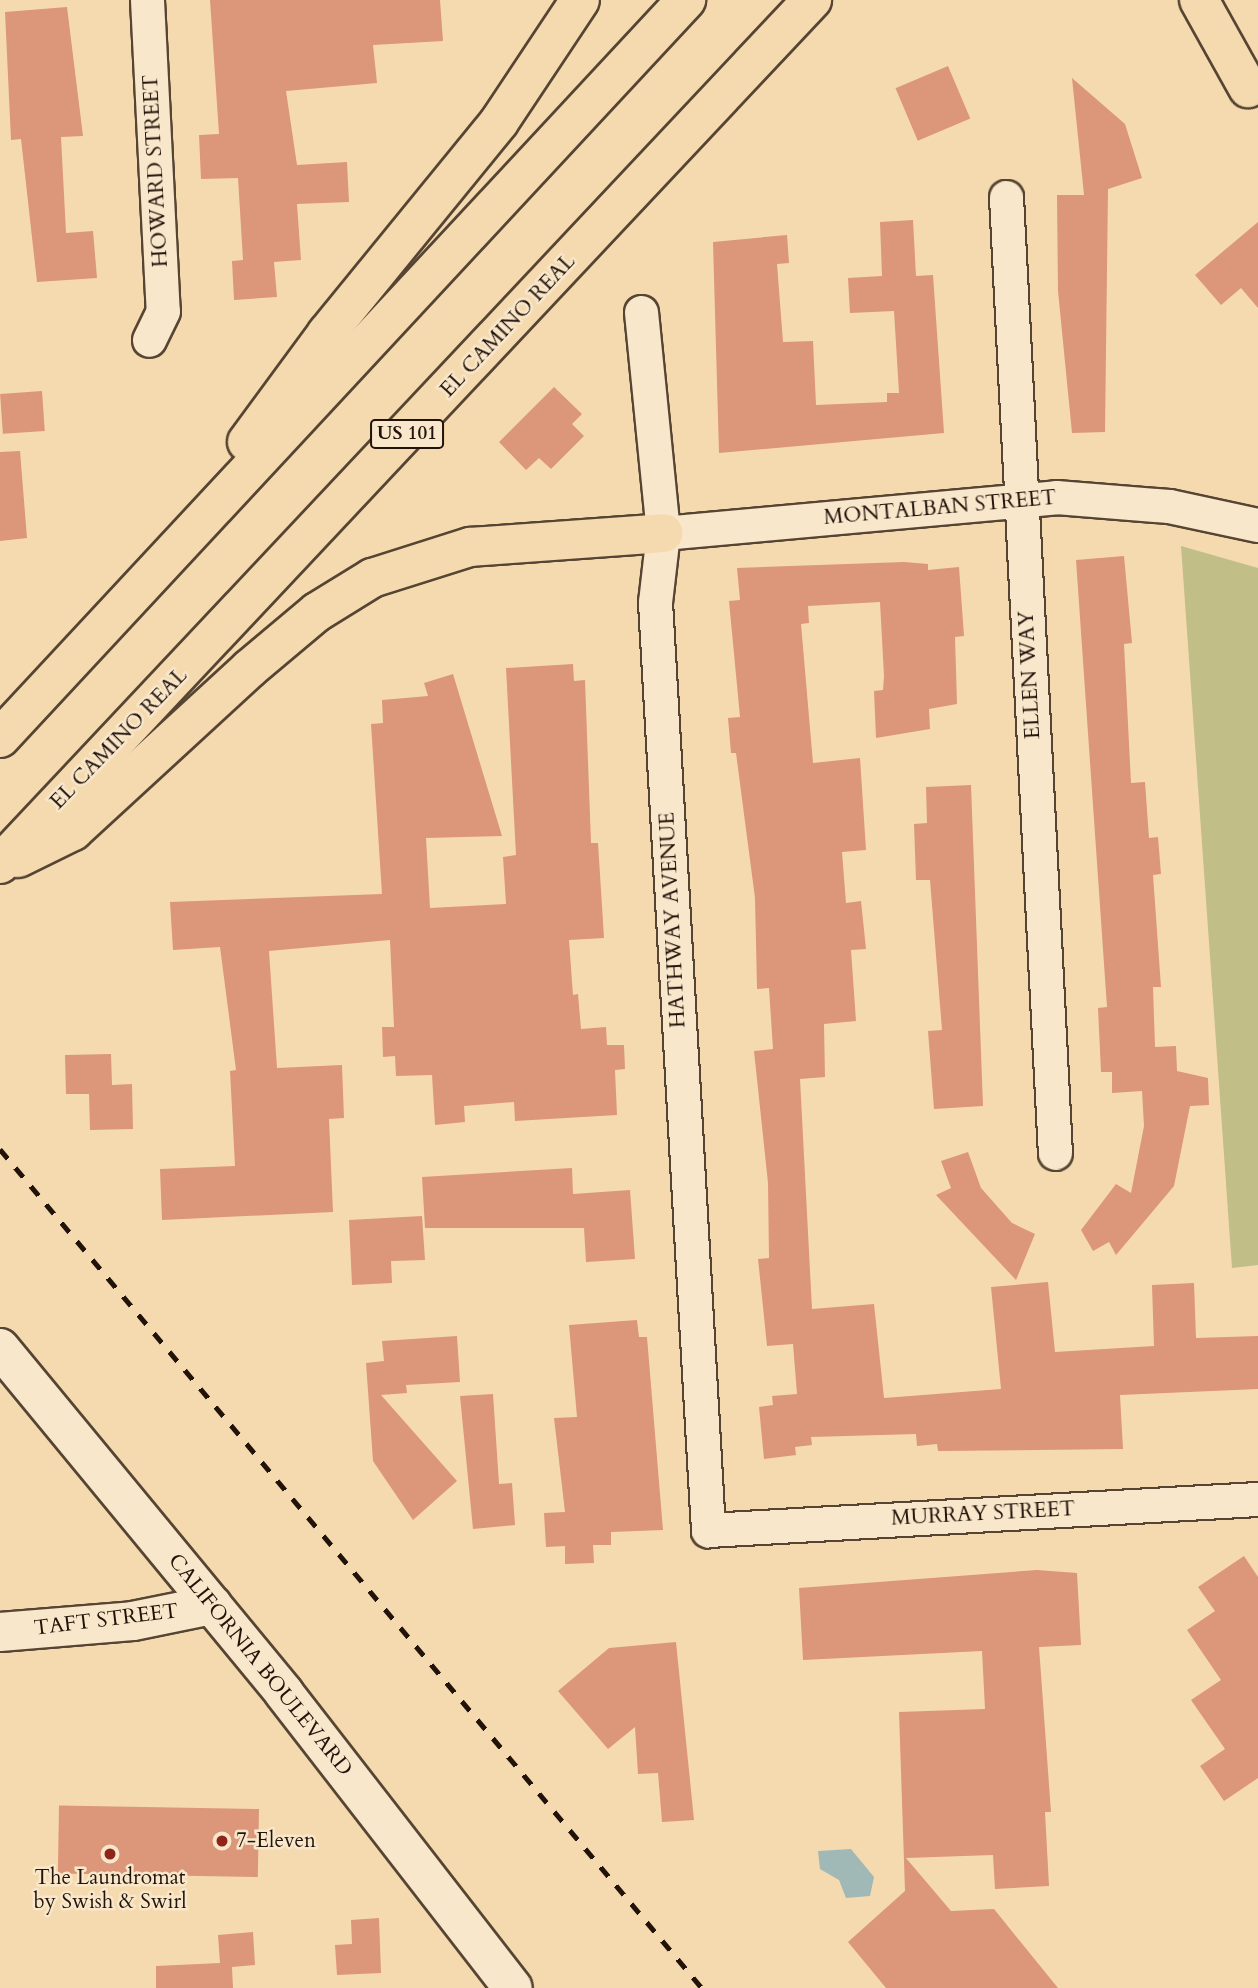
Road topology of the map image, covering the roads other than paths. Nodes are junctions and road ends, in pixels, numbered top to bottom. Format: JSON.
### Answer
{"nodes":[{"id":1,"x":147,"y":0,"type":"edge"},
{"id":2,"x":580,"y":0,"type":"edge"},
{"id":3,"x":686,"y":0,"type":"edge"},
{"id":4,"x":812,"y":0,"type":"edge"},
{"id":5,"x":1199,"y":0,"type":"edge"},
{"id":6,"x":1253,"y":94,"type":"edge"},
{"id":7,"x":1006,"y":197,"type":"dead end"},
{"id":8,"x":641,"y":312,"type":"dead end"},
{"id":9,"x":149,"y":340,"type":"dead end"},
{"id":10,"x":1021,"y":499,"type":"junction"},
{"id":11,"x":1258,"y":525,"type":"edge"},
{"id":12,"x":663,"y":533,"type":"junction"},
{"id":13,"x":178,"y":544,"type":"junction"},
{"id":14,"x":0,"y":738,"type":"edge"},
{"id":15,"x":0,"y":865,"type":"edge"},
{"id":16,"x":1055,"y":1153,"type":"dead end"},
{"id":17,"x":0,"y":1348,"type":"edge"},
{"id":18,"x":1258,"y":1500,"type":"edge"},
{"id":19,"x":708,"y":1530,"type":"joint"},
{"id":20,"x":212,"y":1605,"type":"junction"},
{"id":21,"x":0,"y":1632,"type":"edge"},
{"id":22,"x":513,"y":1988,"type":"edge"}],
"edges":[{"from":1,"to":9,"type":"street","name":"HOWARD STREET"},
{"from":2,"to":13,"type":"highway"},
{"from":3,"to":13,"type":"highway"},
{"from":4,"to":15,"type":"highway","name":"EL CAMINO REAL","number":"US 101"},
{"from":5,"to":6,"type":"highway"},
{"from":7,"to":10,"type":"street","name":"ELLEN WAY"},
{"from":8,"to":12,"type":"street","name":"HATHWAY AVENUE"},
{"from":10,"to":11,"type":"street","name":"MONTALBAN STREET"},
{"from":10,"to":12,"type":"street","name":"MONTALBAN STREET"},
{"from":10,"to":16,"type":"street","name":"ELLEN WAY"},
{"from":12,"to":15,"type":"highway"},
{"from":12,"to":19,"type":"street","name":"HATHWAY AVENUE"},
{"from":13,"to":14,"type":"highway"},
{"from":17,"to":20,"type":"street","name":"CALIFORNIA BOULEVARD"},
{"from":18,"to":19,"type":"street","name":"MURRAY STREET"},
{"from":20,"to":21,"type":"street","name":"TAFT STREET"},
{"from":20,"to":22,"type":"street","name":"CALIFORNIA BOULEVARD"}]}
